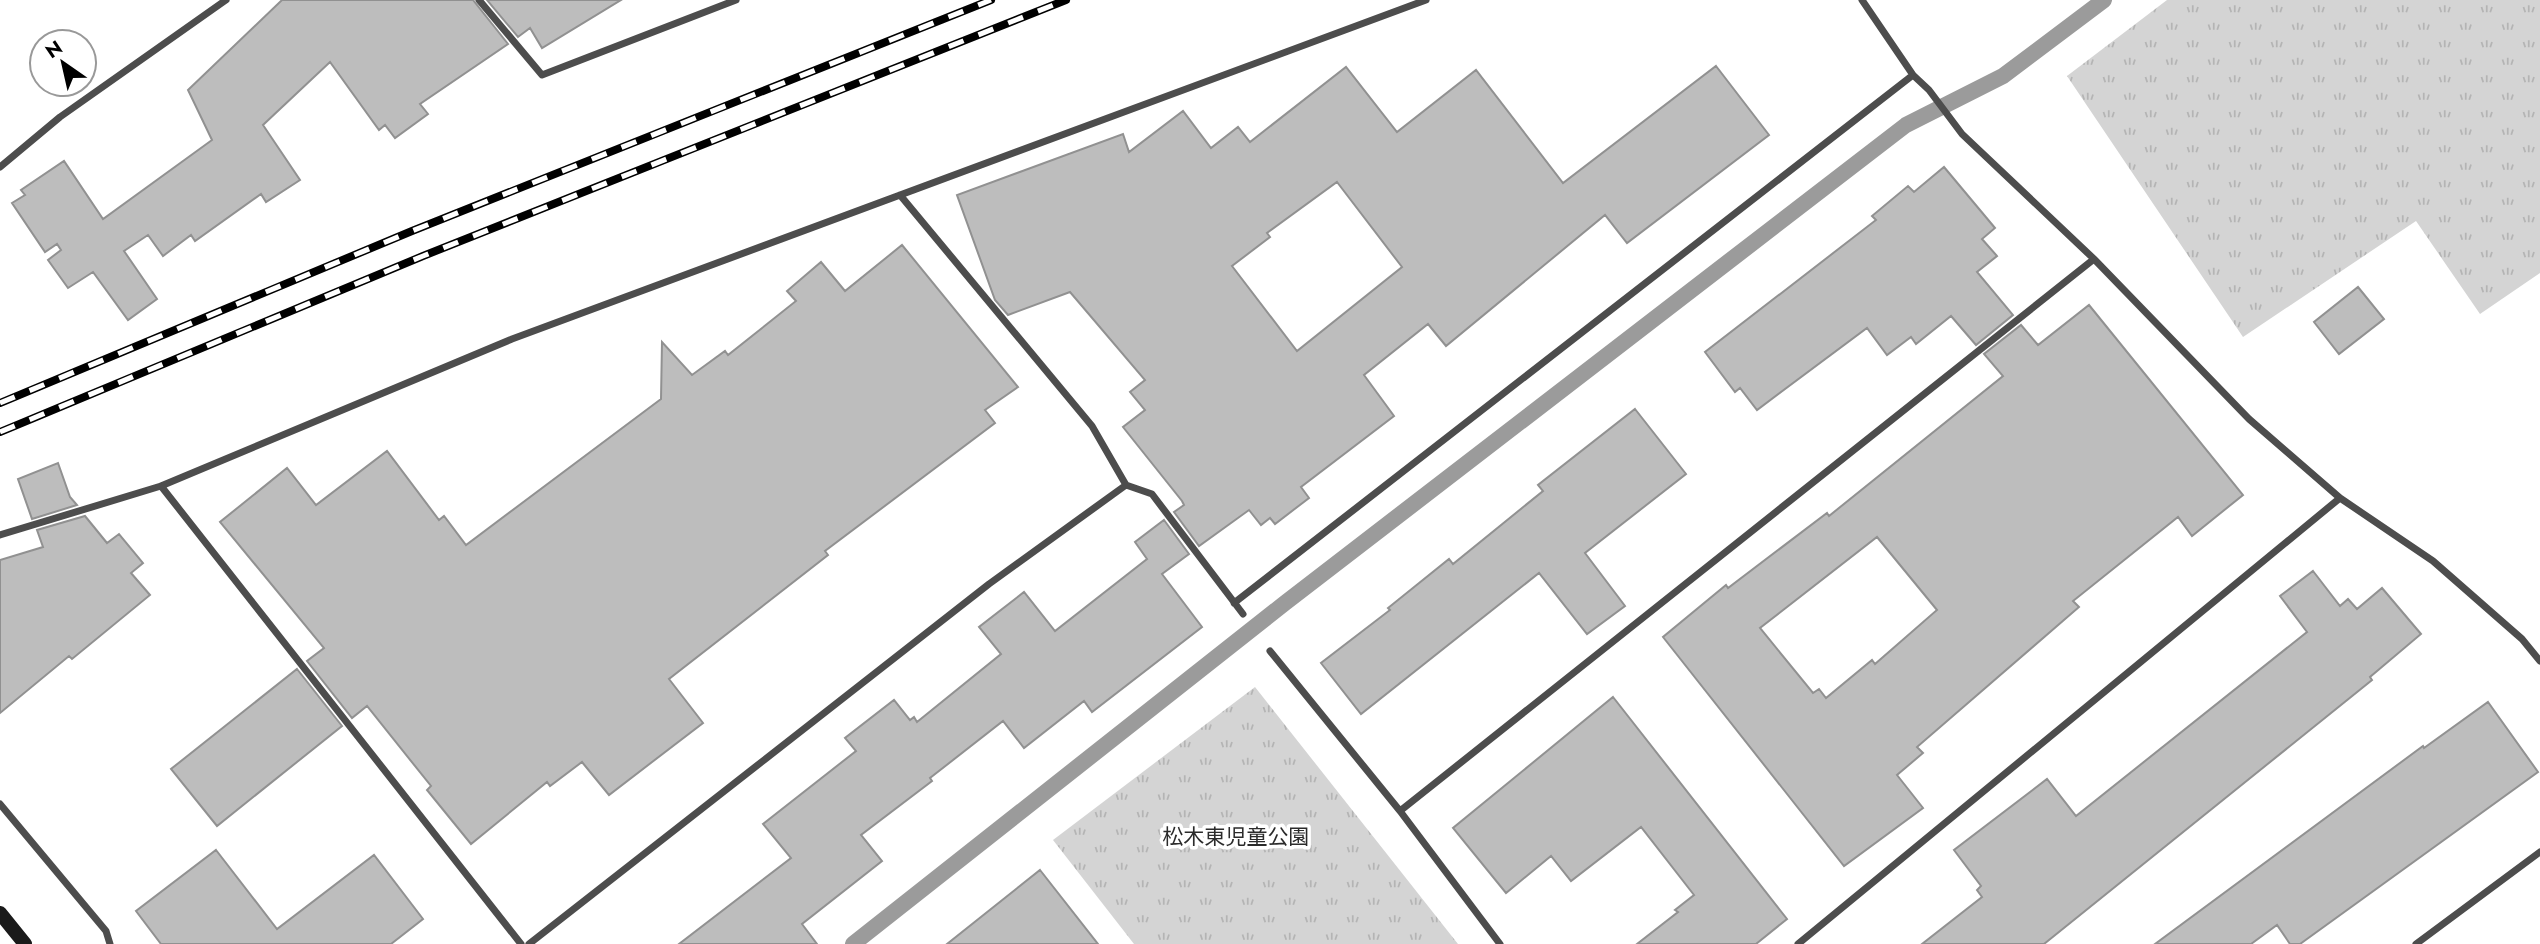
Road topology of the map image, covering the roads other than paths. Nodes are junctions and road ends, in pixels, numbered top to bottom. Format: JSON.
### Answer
{"nodes":[{"id":1,"x":226,"y":0,"type":"edge"},
{"id":2,"x":479,"y":0,"type":"edge"},
{"id":3,"x":736,"y":0,"type":"edge"},
{"id":4,"x":1426,"y":0,"type":"edge"},
{"id":5,"x":1862,"y":0,"type":"edge"},
{"id":6,"x":1913,"y":75,"type":"junction"},
{"id":7,"x":0,"y":167,"type":"edge"},
{"id":8,"x":901,"y":195,"type":"junction"},
{"id":9,"x":2094,"y":259,"type":"junction"},
{"id":10,"x":1126,"y":485,"type":"junction"},
{"id":11,"x":161,"y":486,"type":"junction"},
{"id":12,"x":2340,"y":498,"type":"junction"},
{"id":13,"x":0,"y":535,"type":"edge"},
{"id":14,"x":1234,"y":603,"type":"junction"},
{"id":15,"x":1243,"y":614,"type":"dead end"},
{"id":16,"x":1270,"y":650,"type":"dead end"},
{"id":17,"x":2540,"y":661,"type":"edge"},
{"id":18,"x":0,"y":804,"type":"edge"},
{"id":19,"x":1400,"y":811,"type":"junction"},
{"id":20,"x":2540,"y":852,"type":"edge"},
{"id":21,"x":0,"y":913,"type":"edge"},
{"id":22,"x":24,"y":944,"type":"edge"},
{"id":23,"x":110,"y":944,"type":"edge"},
{"id":24,"x":521,"y":944,"type":"edge"},
{"id":25,"x":529,"y":944,"type":"edge"},
{"id":26,"x":1500,"y":944,"type":"edge"},
{"id":27,"x":1798,"y":944,"type":"edge"},
{"id":28,"x":2416,"y":944,"type":"edge"}],
"edges":[{"from":1,"to":7,"type":"street"},
{"from":2,"to":3,"type":"street"},
{"from":4,"to":8,"type":"street"},
{"from":5,"to":6,"type":"street"},
{"from":6,"to":9,"type":"street"},
{"from":6,"to":14,"type":"street"},
{"from":8,"to":10,"type":"street"},
{"from":8,"to":11,"type":"street"},
{"from":9,"to":12,"type":"street"},
{"from":9,"to":19,"type":"street"},
{"from":10,"to":14,"type":"street"},
{"from":10,"to":25,"type":"street"},
{"from":11,"to":13,"type":"street"},
{"from":11,"to":24,"type":"street"},
{"from":12,"to":17,"type":"street"},
{"from":12,"to":27,"type":"street"},
{"from":14,"to":15,"type":"street"},
{"from":16,"to":19,"type":"street"},
{"from":18,"to":23,"type":"street"},
{"from":19,"to":26,"type":"street"},
{"from":20,"to":28,"type":"street"},
{"from":21,"to":22,"type":"street"}]}
